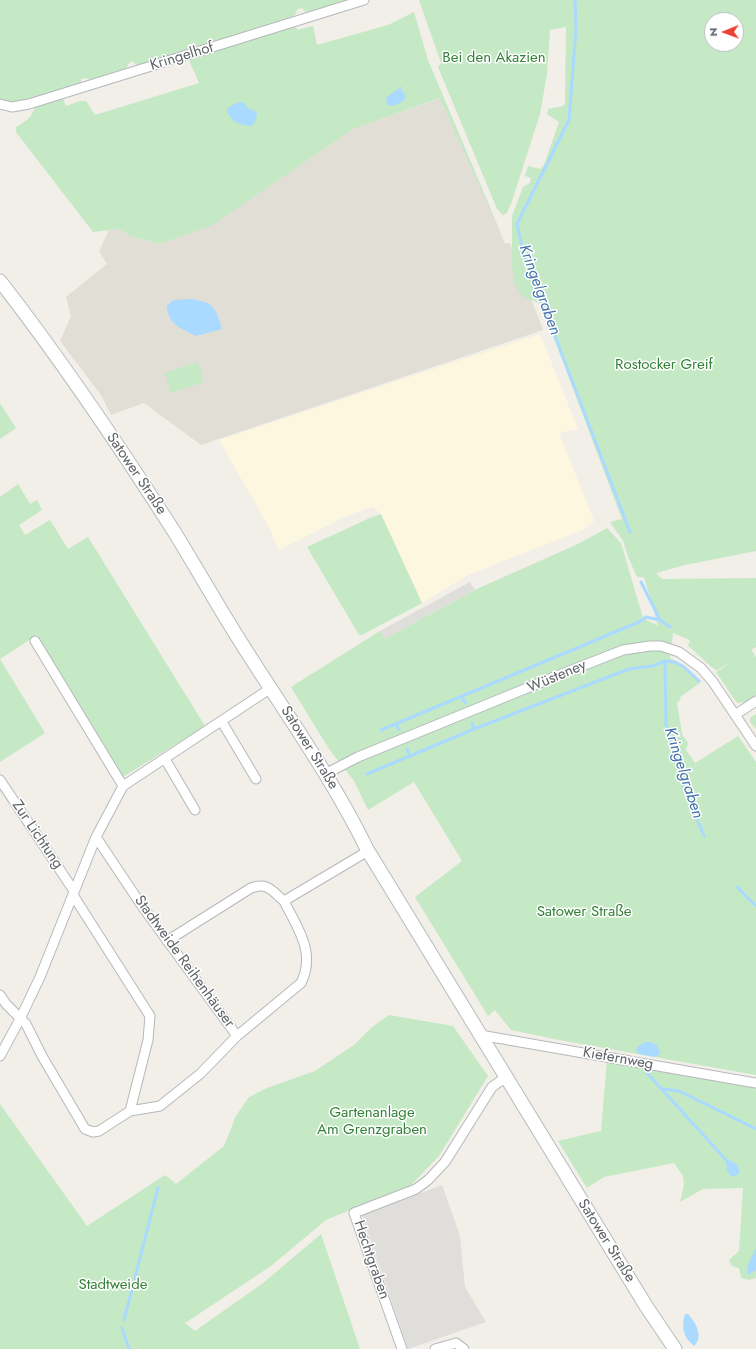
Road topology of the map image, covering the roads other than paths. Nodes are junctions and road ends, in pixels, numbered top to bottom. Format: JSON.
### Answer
{"nodes":[{"id":1,"x":364,"y":0,"type":"edge"},
{"id":2,"x":0,"y":104,"type":"edge"},
{"id":3,"x":0,"y":281,"type":"edge"},
{"id":4,"x":35,"y":640,"type":"dead end"},
{"id":5,"x":271,"y":688,"type":"junction"},
{"id":6,"x":756,"y":702,"type":"edge"},
{"id":7,"x":735,"y":715,"type":"junction"},
{"id":8,"x":222,"y":722,"type":"junction"},
{"id":9,"x":756,"y":746,"type":"edge"},
{"id":10,"x":165,"y":759,"type":"junction"},
{"id":11,"x":325,"y":774,"type":"junction"},
{"id":12,"x":0,"y":780,"type":"edge"},
{"id":13,"x":256,"y":780,"type":"dead end"},
{"id":14,"x":123,"y":786,"type":"junction"},
{"id":15,"x":194,"y":810,"type":"dead end"},
{"id":16,"x":96,"y":837,"type":"junction"},
{"id":17,"x":368,"y":851,"type":"junction"},
{"id":18,"x":74,"y":893,"type":"junction"},
{"id":19,"x":284,"y":901,"type":"junction"},
{"id":20,"x":167,"y":941,"type":"junction"},
{"id":21,"x":0,"y":995,"type":"edge"},
{"id":22,"x":20,"y":1019,"type":"junction"},
{"id":23,"x":480,"y":1035,"type":"junction"},
{"id":24,"x":237,"y":1036,"type":"junction"},
{"id":25,"x":0,"y":1056,"type":"edge"},
{"id":26,"x":506,"y":1077,"type":"junction"},
{"id":27,"x":756,"y":1083,"type":"edge"},
{"id":28,"x":130,"y":1110,"type":"junction"},
{"id":29,"x":402,"y":1349,"type":"edge"},
{"id":30,"x":435,"y":1349,"type":"edge"},
{"id":31,"x":464,"y":1349,"type":"edge"},
{"id":32,"x":675,"y":1349,"type":"edge"}],
"edges":[{"from":1,"to":2,"type":"street","name":"Kringelhof"},
{"from":3,"to":5,"type":"main road","name":"Satower Straße"},
{"from":4,"to":14,"type":"street"},
{"from":5,"to":8,"type":"street"},
{"from":5,"to":11,"type":"main road","name":"Satower Straße"},
{"from":6,"to":7,"type":"street"},
{"from":7,"to":9,"type":"street","name":"Wüsteney"},
{"from":7,"to":11,"type":"street","name":"Wüsteney"},
{"from":8,"to":10,"type":"street"},
{"from":8,"to":13,"type":"street"},
{"from":10,"to":14,"type":"street"},
{"from":10,"to":15,"type":"street"},
{"from":11,"to":17,"type":"main road","name":"Satower Straße"},
{"from":12,"to":18,"type":"street","name":"Zur Lichtung"},
{"from":14,"to":16,"type":"street"},
{"from":16,"to":18,"type":"street"},
{"from":16,"to":20,"type":"street","name":"Stadtweide Reihenhäuser"},
{"from":17,"to":19,"type":"street"},
{"from":17,"to":23,"type":"main road","name":"Satower Straße"},
{"from":18,"to":22,"type":"street"},
{"from":18,"to":28,"type":"street"},
{"from":19,"to":20,"type":"street"},
{"from":19,"to":24,"type":"street"},
{"from":20,"to":24,"type":"street","name":"Stadtweide Reihenhäuser"},
{"from":21,"to":22,"type":"street","name":"Stadtweide Reihenhäuser"},
{"from":22,"to":25,"type":"street"},
{"from":22,"to":28,"type":"street","name":"Stadtweide Reihenhäuser"},
{"from":23,"to":26,"type":"main road","name":"Satower Straße"},
{"from":23,"to":27,"type":"street","name":"Kiefernweg"},
{"from":24,"to":28,"type":"street","name":"Stadtweide Reihenhäuser"},
{"from":26,"to":29,"type":"street","name":"Hechtgraben"},
{"from":26,"to":32,"type":"main road","name":"Satower Straße"},
{"from":30,"to":31,"type":"street"}]}
